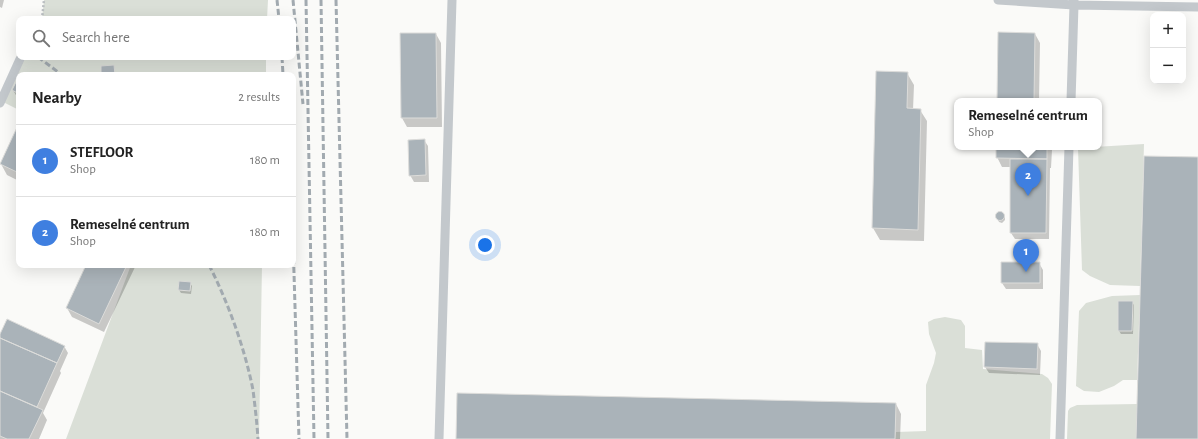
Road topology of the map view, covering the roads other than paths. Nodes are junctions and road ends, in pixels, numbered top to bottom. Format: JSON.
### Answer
{"nodes":[{"id":1,"x":452,"y":0,"type":"edge"},
{"id":2,"x":998,"y":0,"type":"edge"},
{"id":3,"x":1074,"y":3,"type":"edge"},
{"id":4,"x":1198,"y":7,"type":"edge"},
{"id":5,"x":20,"y":60,"type":"edge"},
{"id":6,"x":1071,"y":98,"type":"edge"},
{"id":7,"x":0,"y":103,"type":"edge"},
{"id":8,"x":1069,"y":150,"type":"edge"},
{"id":9,"x":439,"y":439,"type":"edge"},
{"id":10,"x":1060,"y":439,"type":"edge"}],
"edges":[{"from":1,"to":9,"type":"lane"},
{"from":2,"to":3,"type":"lane"},
{"from":3,"to":4,"type":"lane"},
{"from":3,"to":6,"type":"lane"},
{"from":5,"to":7,"type":"lane"},
{"from":8,"to":10,"type":"lane"}]}
